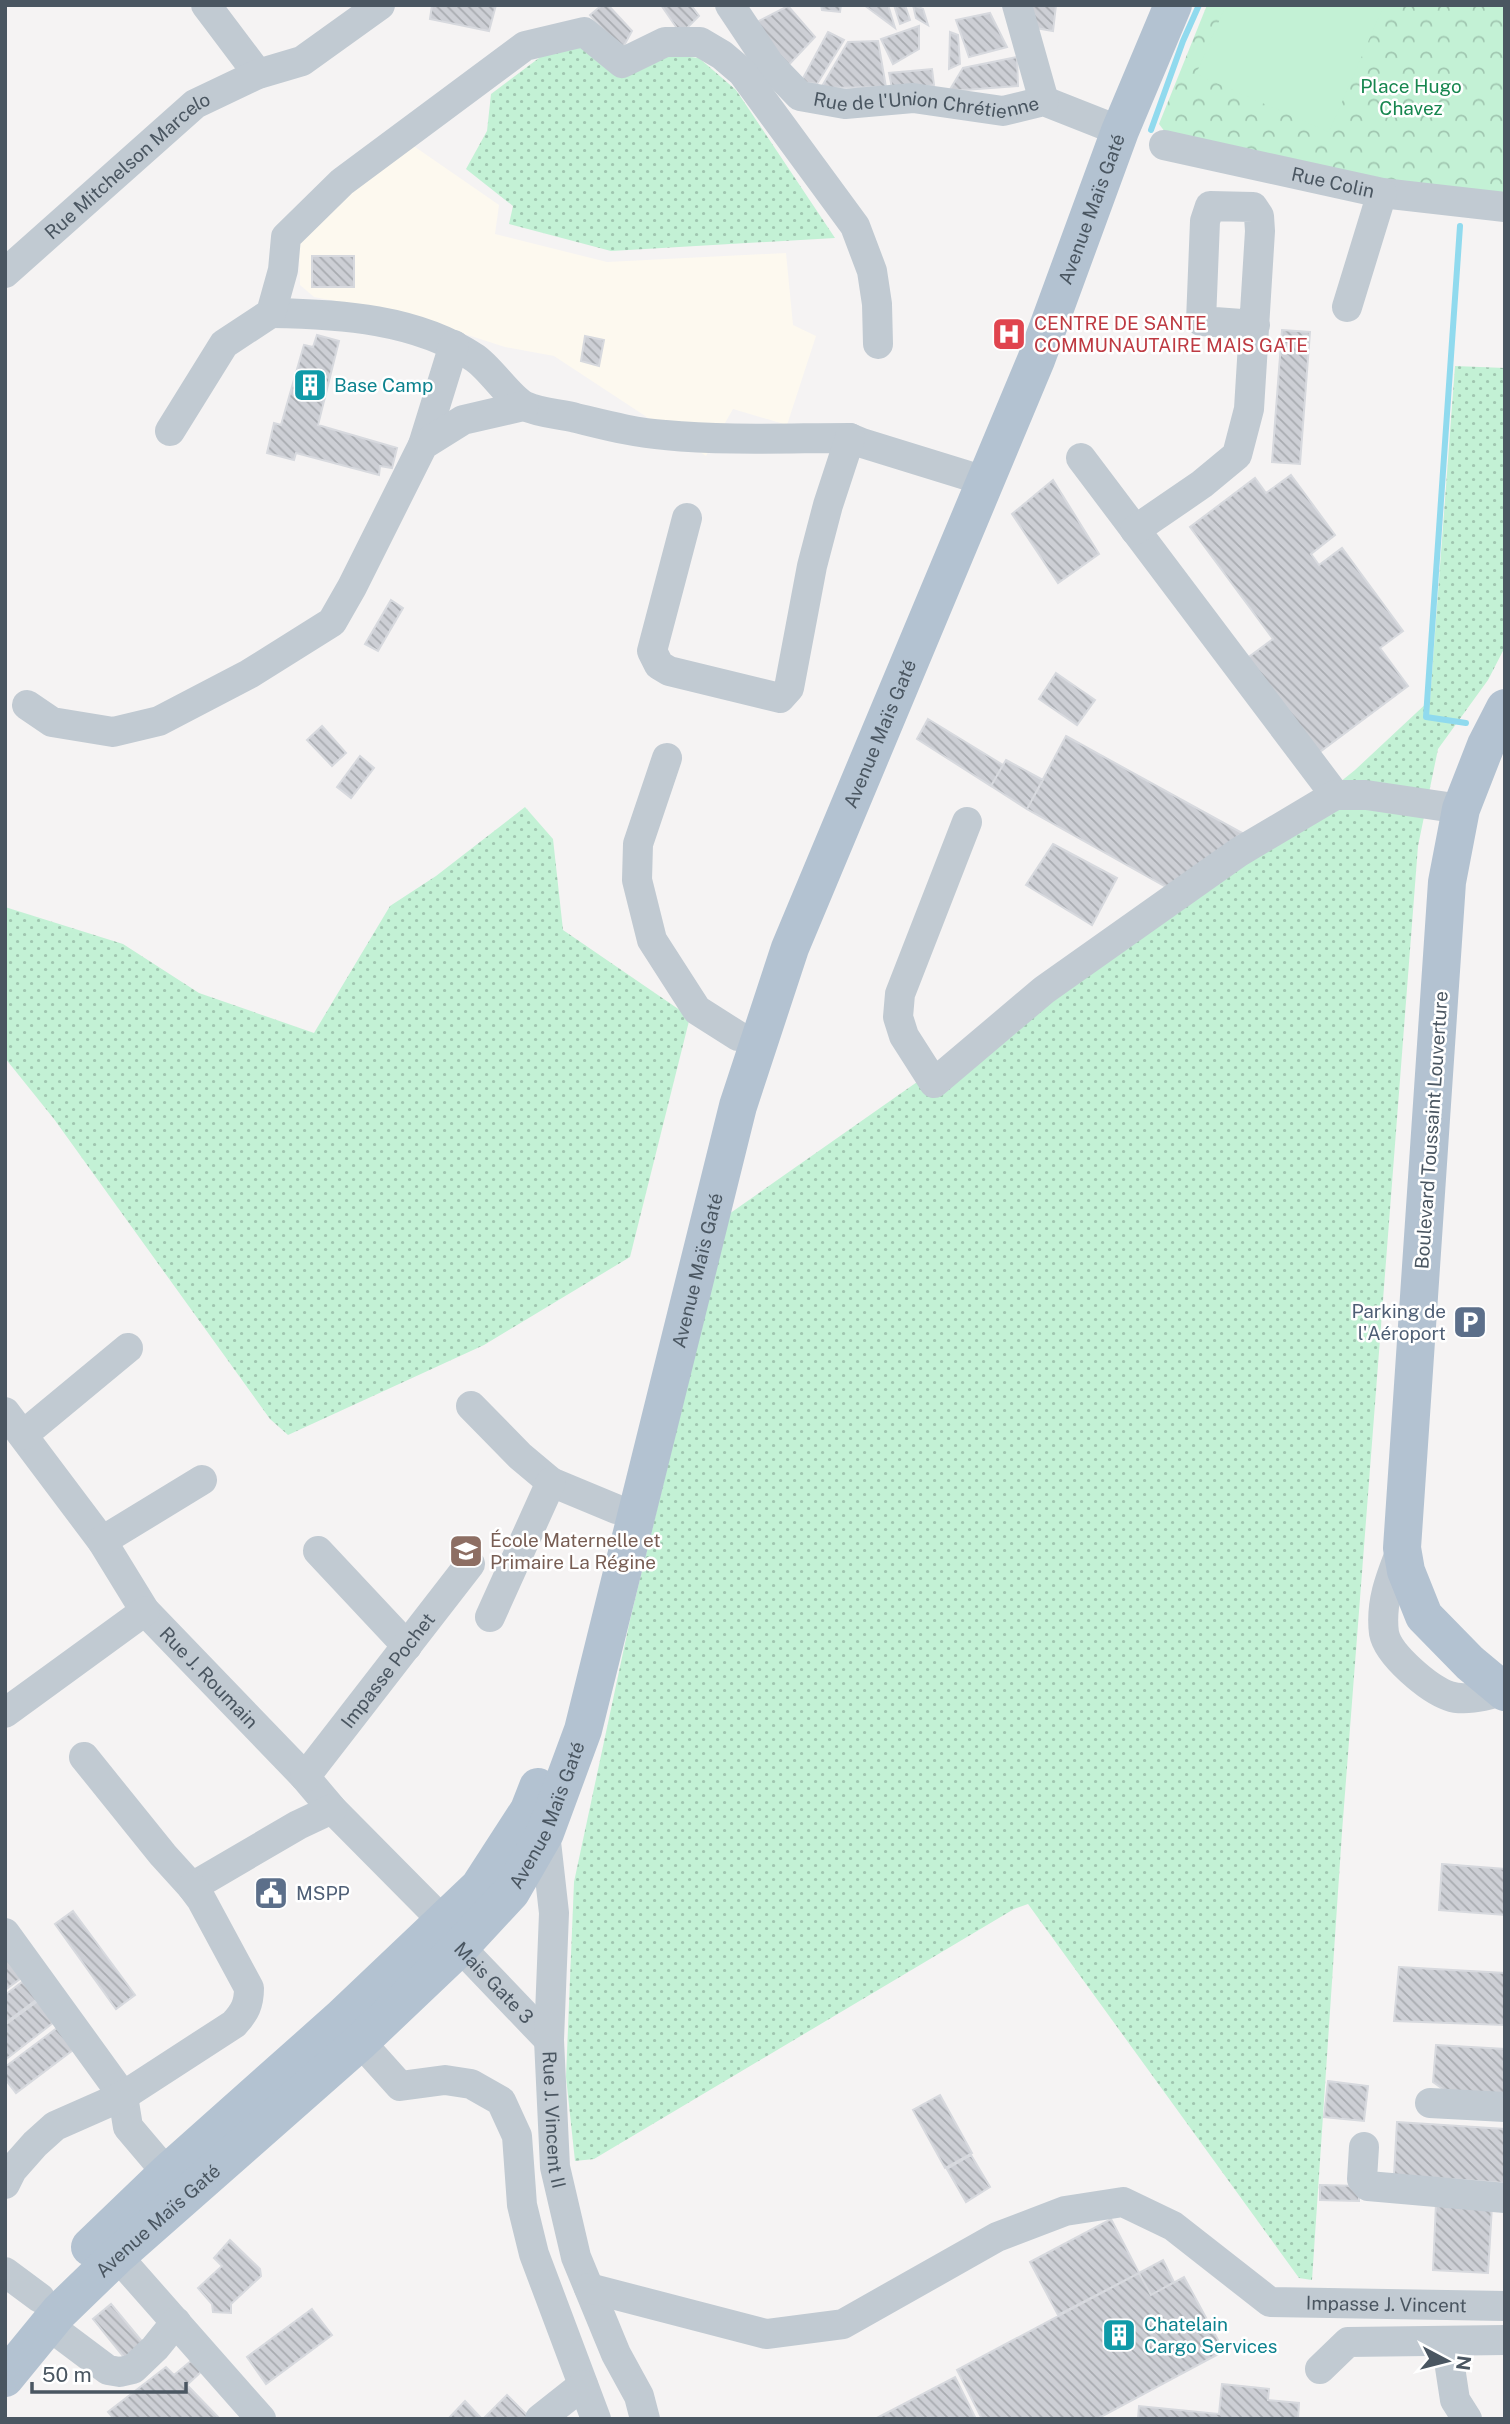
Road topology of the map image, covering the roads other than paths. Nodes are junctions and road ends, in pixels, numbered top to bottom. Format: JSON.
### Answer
{"nodes":[{"id":1,"x":206,"y":5,"type":"edge"},
{"id":2,"x":380,"y":5,"type":"edge"},
{"id":3,"x":1017,"y":5,"type":"edge"},
{"id":4,"x":1149,"y":5,"type":"edge"},
{"id":5,"x":1173,"y":5,"type":"edge"},
{"id":6,"x":733,"y":9,"type":"edge"},
{"id":7,"x":700,"y":42,"type":"junction"},
{"id":8,"x":258,"y":74,"type":"junction"},
{"id":9,"x":1044,"y":101,"type":"junction"},
{"id":10,"x":1110,"y":126,"type":"junction"},
{"id":11,"x":1164,"y":145,"type":"dead end"},
{"id":12,"x":1382,"y":193,"type":"junction"},
{"id":13,"x":1505,"y":207,"type":"edge"},
{"id":14,"x":5,"y":273,"type":"edge"},
{"id":15,"x":1347,"y":307,"type":"dead end"},
{"id":16,"x":271,"y":313,"type":"junction"},
{"id":17,"x":1255,"y":325,"type":"dead end"},
{"id":18,"x":878,"y":344,"type":"dead end"},
{"id":19,"x":454,"y":345,"type":"junction"},
{"id":20,"x":524,"y":406,"type":"junction"},
{"id":21,"x":170,"y":431,"type":"dead end"},
{"id":22,"x":850,"y":438,"type":"junction"},
{"id":23,"x":423,"y":445,"type":"junction"},
{"id":24,"x":1081,"y":458,"type":"dead end"},
{"id":25,"x":975,"y":478,"type":"junction"},
{"id":26,"x":687,"y":518,"type":"dead end"},
{"id":27,"x":1135,"y":530,"type":"junction"},
{"id":28,"x":27,"y":705,"type":"dead end"},
{"id":29,"x":1505,"y":708,"type":"edge"},
{"id":30,"x":667,"y":758,"type":"dead end"},
{"id":31,"x":1335,"y":795,"type":"junction"},
{"id":32,"x":1461,"y":808,"type":"junction"},
{"id":33,"x":967,"y":822,"type":"dead end"},
{"id":34,"x":738,"y":1036,"type":"junction"},
{"id":35,"x":128,"y":1348,"type":"dead end"},
{"id":36,"x":471,"y":1406,"type":"dead end"},
{"id":37,"x":5,"y":1412,"type":"edge"},
{"id":38,"x":23,"y":1435,"type":"junction"},
{"id":39,"x":202,"y":1480,"type":"dead end"},
{"id":40,"x":551,"y":1482,"type":"junction"},
{"id":41,"x":617,"y":1509,"type":"junction"},
{"id":42,"x":102,"y":1541,"type":"junction"},
{"id":43,"x":318,"y":1551,"type":"dead end"},
{"id":44,"x":470,"y":1564,"type":"dead end"},
{"id":45,"x":145,"y":1611,"type":"junction"},
{"id":46,"x":490,"y":1618,"type":"dead end"},
{"id":47,"x":407,"y":1646,"type":"junction"},
{"id":48,"x":1504,"y":1692,"type":"edge"},
{"id":49,"x":5,"y":1713,"type":"edge"},
{"id":50,"x":84,"y":1757,"type":"dead end"},
{"id":51,"x":305,"y":1777,"type":"junction"},
{"id":52,"x":331,"y":1809,"type":"junction"},
{"id":53,"x":537,"y":1822,"type":"junction"},
{"id":54,"x":192,"y":1887,"type":"junction"},
{"id":55,"x":5,"y":1933,"type":"edge"},
{"id":56,"x":451,"y":1934,"type":"junction"},
{"id":57,"x":350,"y":2031,"type":"junction"},
{"id":58,"x":549,"y":2040,"type":"junction"},
{"id":59,"x":123,"y":2096,"type":"junction"},
{"id":60,"x":1430,"y":2104,"type":"dead end"},
{"id":61,"x":1505,"y":2106,"type":"edge"},
{"id":62,"x":1364,"y":2147,"type":"dead end"},
{"id":63,"x":167,"y":2173,"type":"junction"},
{"id":64,"x":5,"y":2184,"type":"edge"},
{"id":65,"x":1505,"y":2198,"type":"edge"},
{"id":66,"x":109,"y":2246,"type":"junction"},
{"id":67,"x":5,"y":2272,"type":"edge"},
{"id":68,"x":589,"y":2288,"type":"junction"},
{"id":69,"x":1505,"y":2305,"type":"edge"},
{"id":70,"x":44,"y":2311,"type":"junction"},
{"id":71,"x":176,"y":2322,"type":"junction"},
{"id":72,"x":1446,"y":2340,"type":"junction"},
{"id":73,"x":1505,"y":2340,"type":"edge"},
{"id":74,"x":5,"y":2342,"type":"edge"},
{"id":75,"x":1320,"y":2370,"type":"dead end"},
{"id":76,"x":5,"y":2378,"type":"edge"},
{"id":77,"x":583,"y":2385,"type":"junction"},
{"id":78,"x":261,"y":2419,"type":"edge"},
{"id":79,"x":540,"y":2419,"type":"edge"},
{"id":80,"x":596,"y":2419,"type":"edge"},
{"id":81,"x":645,"y":2419,"type":"edge"},
{"id":82,"x":1467,"y":2419,"type":"edge"}],
"edges":[{"from":1,"to":8,"type":"street"},
{"from":2,"to":8,"type":"street","name":"Rue Mitchelson Marcelo"},
{"from":3,"to":9,"type":"street"},
{"from":4,"to":10,"type":"main road","name":"Avenue Maïs Gaté"},
{"from":5,"to":10,"type":"main road","name":"Avenue Maïs Gaté"},
{"from":6,"to":7,"type":"street"},
{"from":6,"to":9,"type":"street","name":"Rue de l'Union Chrétienne"},
{"from":7,"to":16,"type":"street"},
{"from":7,"to":18,"type":"street"},
{"from":8,"to":14,"type":"street","name":"Rue Mitchelson Marcelo"},
{"from":9,"to":10,"type":"street","name":"Rue de l'Union Chrétienne"},
{"from":10,"to":25,"type":"main road","name":"Avenue Maïs Gaté"},
{"from":11,"to":12,"type":"street","name":"Rue Colin"},
{"from":12,"to":13,"type":"street","name":"Rue Colin"},
{"from":12,"to":15,"type":"street"},
{"from":16,"to":19,"type":"street"},
{"from":16,"to":21,"type":"street"},
{"from":17,"to":27,"type":"street"},
{"from":19,"to":20,"type":"street"},
{"from":19,"to":23,"type":"street"},
{"from":20,"to":22,"type":"street"},
{"from":20,"to":23,"type":"street"},
{"from":22,"to":25,"type":"street"},
{"from":22,"to":26,"type":"street"},
{"from":23,"to":28,"type":"street"},
{"from":24,"to":27,"type":"street"},
{"from":25,"to":34,"type":"main road","name":"Avenue Maïs Gaté"},
{"from":25,"to":53,"type":"main road","name":"Avenue Maïs Gaté"},
{"from":27,"to":31,"type":"street"},
{"from":29,"to":32,"type":"main road","name":"Boulevard Toussaint Louverture"},
{"from":30,"to":34,"type":"street"},
{"from":31,"to":32,"type":"street"},
{"from":31,"to":33,"type":"street"},
{"from":32,"to":48,"type":"main road","name":"Boulevard Toussaint Louverture"},
{"from":34,"to":41,"type":"main road","name":"Avenue Maïs Gaté"},
{"from":35,"to":38,"type":"street"},
{"from":36,"to":40,"type":"street"},
{"from":37,"to":38,"type":"street","name":"Rue J. Roumain"},
{"from":38,"to":42,"type":"street","name":"Rue J. Roumain"},
{"from":39,"to":42,"type":"street"},
{"from":40,"to":41,"type":"street"},
{"from":40,"to":46,"type":"street"},
{"from":41,"to":53,"type":"main road","name":"Avenue Maïs Gaté"},
{"from":42,"to":45,"type":"street","name":"Rue J. Roumain"},
{"from":43,"to":47,"type":"street"},
{"from":44,"to":47,"type":"street","name":"Impasse Pochet"},
{"from":45,"to":49,"type":"street"},
{"from":45,"to":51,"type":"street","name":"Rue J. Roumain"},
{"from":47,"to":51,"type":"street","name":"Impasse Pochet"},
{"from":50,"to":54,"type":"street"},
{"from":51,"to":52,"type":"street","name":"Rue J. Roumain"},
{"from":52,"to":54,"type":"street"},
{"from":52,"to":56,"type":"street","name":"Rue J. Roumain"},
{"from":53,"to":56,"type":"main road","name":"Avenue Maïs Gaté"},
{"from":53,"to":58,"type":"street","name":"Rue J. Vincent II"},
{"from":54,"to":59,"type":"street"},
{"from":55,"to":59,"type":"street"},
{"from":56,"to":57,"type":"main road","name":"Avenue Maïs Gaté"},
{"from":56,"to":58,"type":"street","name":"Mais Gate 3"},
{"from":57,"to":63,"type":"main road","name":"Avenue Maïs Gaté"},
{"from":57,"to":66,"type":"main road","name":"Avenue Maïs Gaté"},
{"from":57,"to":77,"type":"street"},
{"from":58,"to":68,"type":"street","name":"Rue J. Vincent II"},
{"from":59,"to":63,"type":"street"},
{"from":59,"to":64,"type":"street"},
{"from":60,"to":61,"type":"street"},
{"from":62,"to":65,"type":"street"},
{"from":63,"to":66,"type":"main road","name":"Avenue Maïs Gaté"},
{"from":66,"to":70,"type":"main road","name":"Avenue Maïs Gaté"},
{"from":66,"to":71,"type":"street"},
{"from":67,"to":70,"type":"street"},
{"from":68,"to":69,"type":"street","name":"Impasse J. Vincent"},
{"from":68,"to":81,"type":"street","name":"Rue J. Vincent II"},
{"from":70,"to":71,"type":"street"},
{"from":70,"to":74,"type":"main road","name":"Avenue Maïs Gaté"},
{"from":70,"to":76,"type":"main road","name":"Avenue Maïs Gaté"},
{"from":71,"to":78,"type":"street"},
{"from":72,"to":73,"type":"street"},
{"from":72,"to":75,"type":"street"},
{"from":72,"to":82,"type":"street"},
{"from":77,"to":79,"type":"street"},
{"from":77,"to":80,"type":"street"}]}
